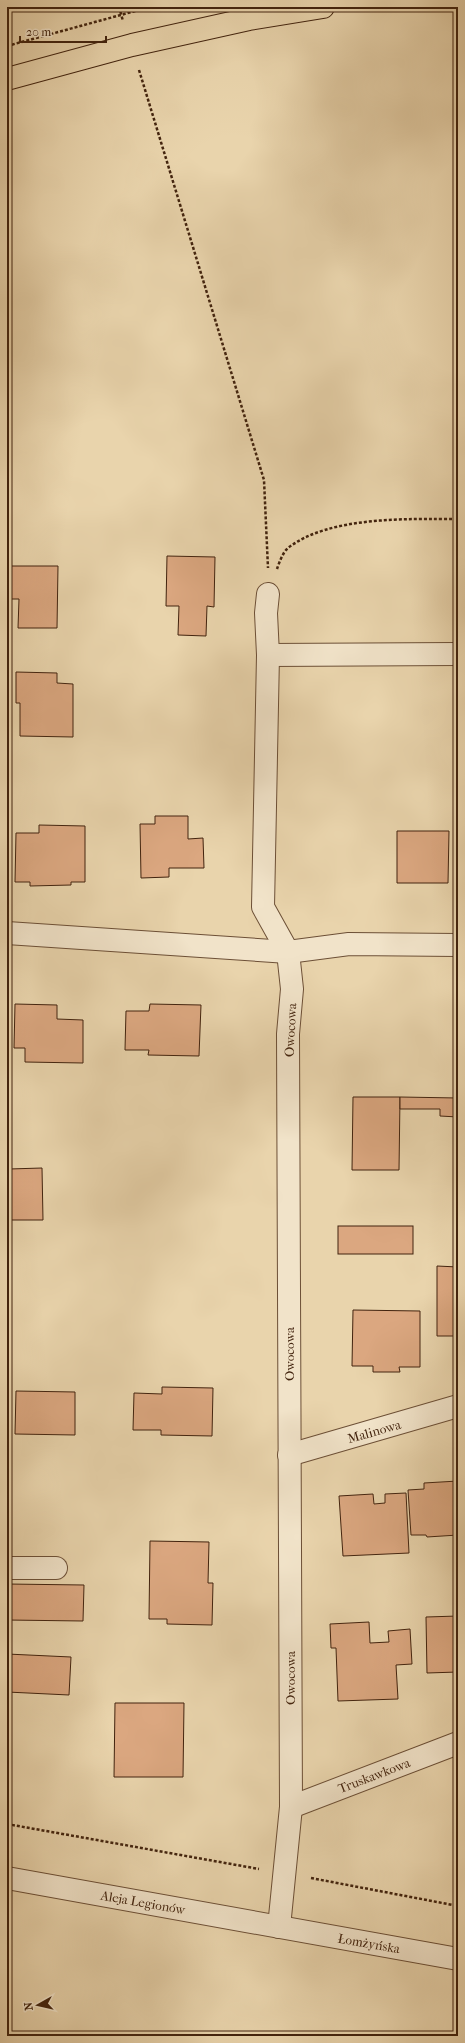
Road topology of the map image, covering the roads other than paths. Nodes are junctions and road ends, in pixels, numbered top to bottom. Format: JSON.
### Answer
{"nodes":[{"id":1,"x":323,"y":7,"type":"edge"},
{"id":2,"x":7,"y":79,"type":"edge"},
{"id":3,"x":268,"y":594,"type":"road end"},
{"id":4,"x":458,"y":654,"type":"edge"},
{"id":5,"x":268,"y":655,"type":"junction"},
{"id":6,"x":7,"y":934,"type":"edge"},
{"id":7,"x":458,"y":945,"type":"edge"},
{"id":8,"x":288,"y":952,"type":"junction"},
{"id":9,"x":458,"y":1406,"type":"edge"},
{"id":10,"x":289,"y":1455,"type":"junction"},
{"id":11,"x":7,"y":1568,"type":"edge"},
{"id":12,"x":56,"y":1568,"type":"dead end"},
{"id":13,"x":458,"y":1743,"type":"edge"},
{"id":14,"x":291,"y":1807,"type":"junction"},
{"id":15,"x":7,"y":1878,"type":"edge"},
{"id":16,"x":279,"y":1927,"type":"junction"},
{"id":17,"x":458,"y":1959,"type":"edge"}],
"edges":[{"from":1,"to":2,"type":"main road"},
{"from":3,"to":5,"type":"street"},
{"from":4,"to":5,"type":"street"},
{"from":5,"to":8,"type":"street"},
{"from":6,"to":8,"type":"street"},
{"from":7,"to":8,"type":"street"},
{"from":8,"to":10,"type":"street","name":"Owocowa"},
{"from":9,"to":10,"type":"street","name":"Malinowa"},
{"from":10,"to":14,"type":"street","name":"Owocowa"},
{"from":11,"to":12,"type":"street"},
{"from":13,"to":14,"type":"street","name":"Truskawkowa"},
{"from":14,"to":16,"type":"street","name":"Owocowa"},
{"from":15,"to":16,"type":"street","name":"Aleja Legionów"},
{"from":16,"to":17,"type":"street","name":"Łomżyńska"}]}
